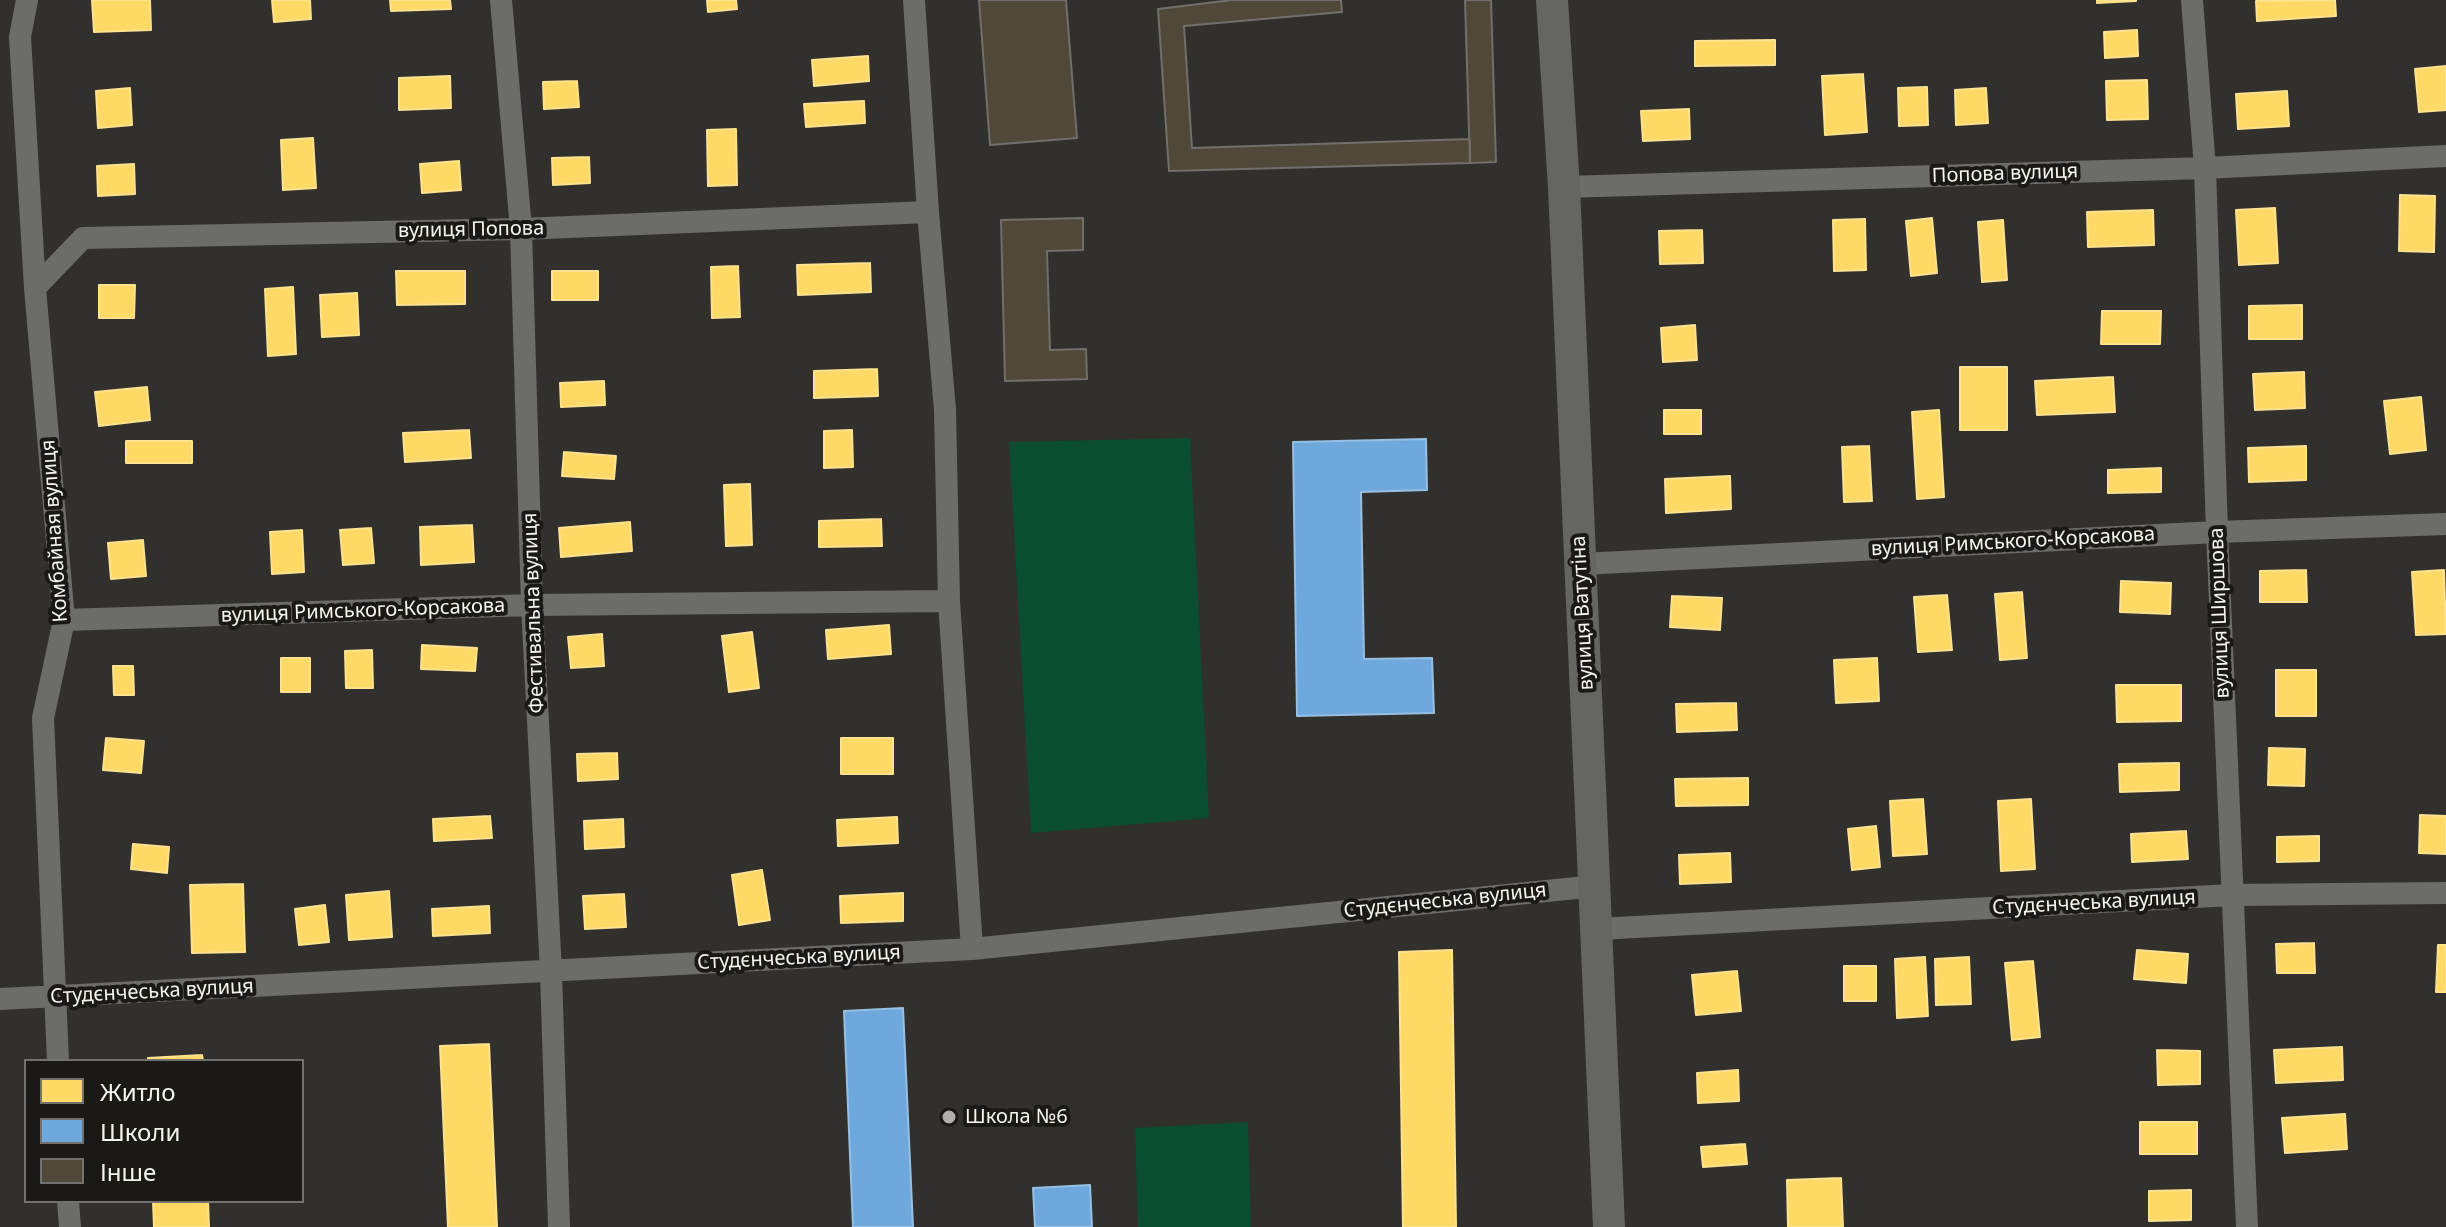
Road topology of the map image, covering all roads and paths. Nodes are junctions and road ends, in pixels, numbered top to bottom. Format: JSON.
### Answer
{"nodes":[{"id":1,"x":27,"y":0,"type":"edge"},
{"id":2,"x":501,"y":0,"type":"edge"},
{"id":3,"x":914,"y":0,"type":"edge"},
{"id":4,"x":1552,"y":0,"type":"edge"},
{"id":5,"x":2192,"y":0,"type":"edge"},
{"id":6,"x":2446,"y":156,"type":"edge"},
{"id":7,"x":2205,"y":168,"type":"junction"},
{"id":8,"x":1564,"y":187,"type":"junction"},
{"id":9,"x":928,"y":212,"type":"junction"},
{"id":10,"x":521,"y":229,"type":"junction"},
{"id":11,"x":35,"y":288,"type":"junction"},
{"id":12,"x":2446,"y":524,"type":"edge"},
{"id":13,"x":2217,"y":532,"type":"junction"},
{"id":14,"x":1581,"y":564,"type":"junction"},
{"id":15,"x":949,"y":601,"type":"junction"},
{"id":16,"x":532,"y":605,"type":"junction"},
{"id":17,"x":64,"y":620,"type":"junction"},
{"id":18,"x":1596,"y":886,"type":"junction"},
{"id":19,"x":2446,"y":893,"type":"edge"},
{"id":20,"x":2232,"y":895,"type":"junction"},
{"id":21,"x":1598,"y":929,"type":"junction"},
{"id":22,"x":972,"y":949,"type":"junction"},
{"id":23,"x":551,"y":972,"type":"junction"},
{"id":24,"x":54,"y":997,"type":"junction"},
{"id":25,"x":0,"y":999,"type":"edge"},
{"id":26,"x":58,"y":1059,"type":"edge"},
{"id":27,"x":68,"y":1203,"type":"edge"},
{"id":28,"x":70,"y":1227,"type":"edge"},
{"id":29,"x":559,"y":1227,"type":"edge"},
{"id":30,"x":1609,"y":1227,"type":"edge"},
{"id":31,"x":2247,"y":1227,"type":"edge"}],
"edges":[{"from":1,"to":11,"type":"street","name":"Комбайная вулиця"},
{"from":2,"to":10,"type":"street","name":"Фестивальна вулиця"},
{"from":3,"to":9,"type":"street"},
{"from":4,"to":8,"type":"street","name":"вулиця Ватутіна"},
{"from":5,"to":7,"type":"street","name":"вулиця Ширшова"},
{"from":6,"to":7,"type":"street","name":"Попова вулиця"},
{"from":7,"to":8,"type":"street","name":"Попова вулиця"},
{"from":7,"to":13,"type":"street","name":"вулиця Ширшова"},
{"from":8,"to":14,"type":"street","name":"вулиця Ватутіна"},
{"from":9,"to":10,"type":"street","name":"вулиця Попова"},
{"from":9,"to":15,"type":"street"},
{"from":10,"to":11,"type":"street","name":"вулиця Попова"},
{"from":10,"to":16,"type":"street","name":"Фестивальна вулиця"},
{"from":11,"to":17,"type":"street","name":"Комбайная вулиця"},
{"from":12,"to":13,"type":"street","name":"вулиця Римського-Корсакова"},
{"from":13,"to":14,"type":"street","name":"вулиця Римського-Корсакова"},
{"from":13,"to":20,"type":"street","name":"вулиця Ширшова"},
{"from":14,"to":18,"type":"street","name":"вулиця Ватутіна"},
{"from":15,"to":16,"type":"street","name":"вулиця Римського-Корсакова"},
{"from":15,"to":22,"type":"street"},
{"from":16,"to":17,"type":"street","name":"вулиця Римського-Корсакова"},
{"from":16,"to":23,"type":"street","name":"Фестивальна вулиця"},
{"from":17,"to":24,"type":"street","name":"Комбайная вулиця"},
{"from":18,"to":21,"type":"street","name":"вулиця Ватутіна"},
{"from":18,"to":22,"type":"street","name":"Студєнчеська вулиця"},
{"from":19,"to":20,"type":"street","name":"Студєнчеська вулиця"},
{"from":20,"to":21,"type":"street","name":"Студєнчеська вулиця"},
{"from":20,"to":31,"type":"street","name":"вулиця Ширшова"},
{"from":21,"to":30,"type":"street","name":"вулиця Ватутіна"},
{"from":22,"to":23,"type":"street","name":"Студєнчеська вулиця"},
{"from":23,"to":24,"type":"street","name":"Студєнчеська вулиця"},
{"from":23,"to":29,"type":"street","name":"Фестивальна вулиця"},
{"from":24,"to":25,"type":"street","name":"Студєнчеська вулиця"},
{"from":24,"to":26,"type":"street","name":"Комбайная вулиця"},
{"from":27,"to":28,"type":"street"}]}
